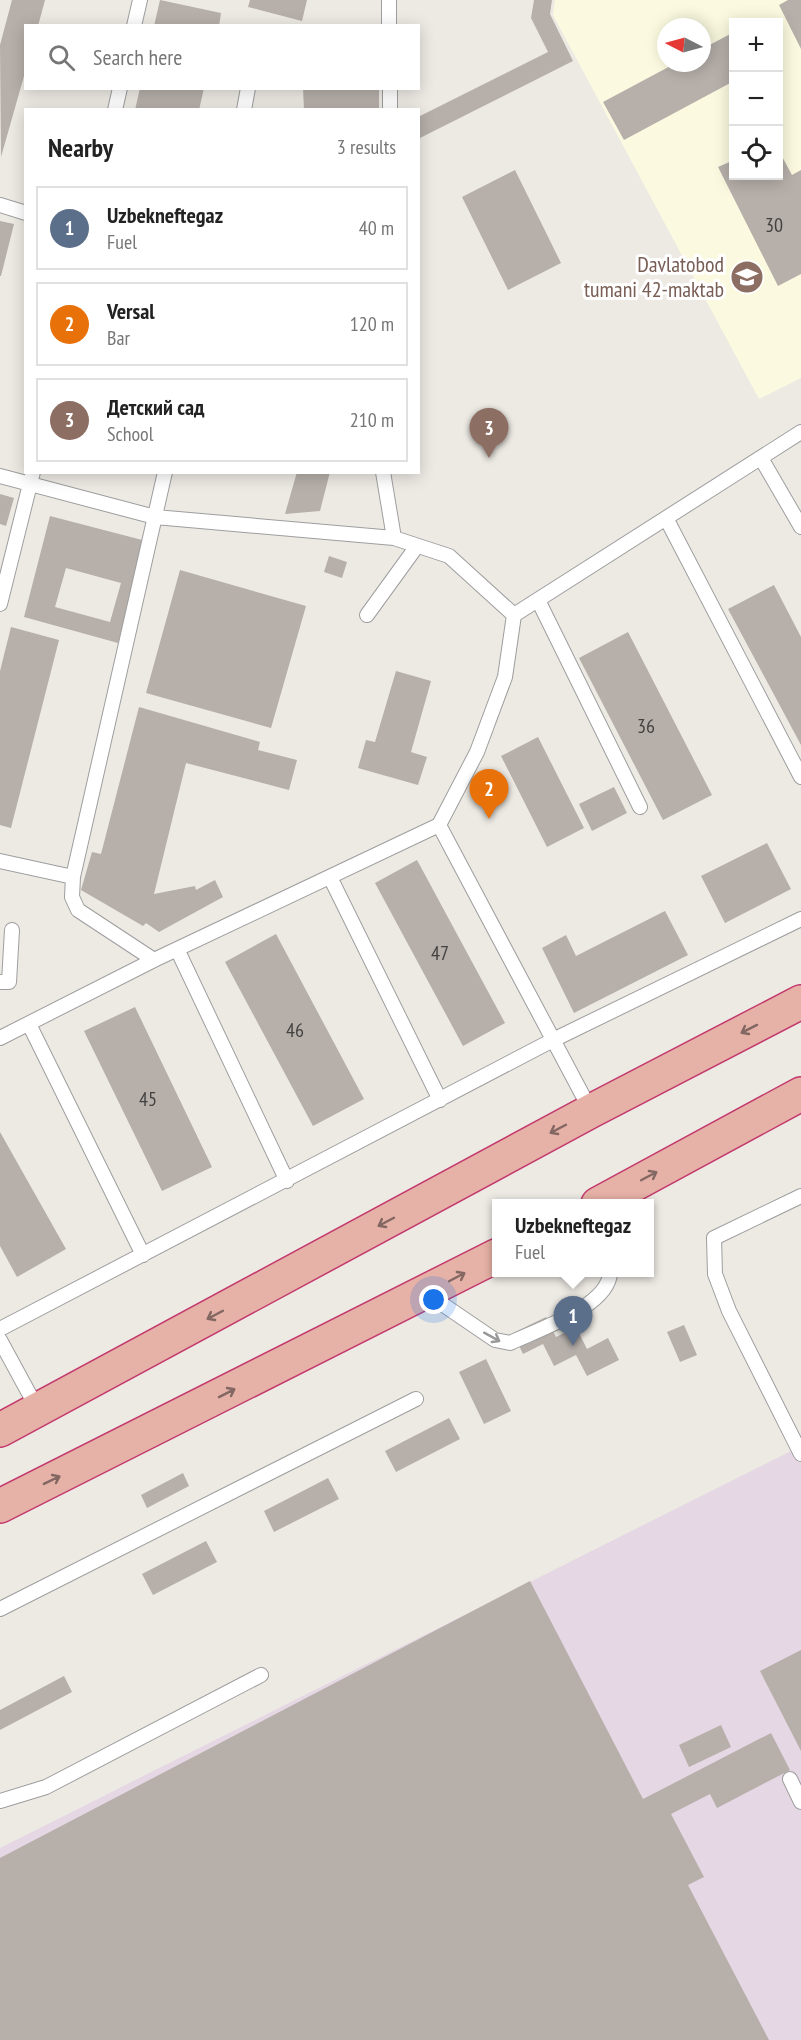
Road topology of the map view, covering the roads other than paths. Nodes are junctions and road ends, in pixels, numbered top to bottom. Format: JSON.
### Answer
{"nodes":[{"id":1,"x":140,"y":0,"type":"edge"},
{"id":2,"x":389,"y":0,"type":"edge"},
{"id":3,"x":134,"y":24,"type":"edge"},
{"id":4,"x":389,"y":24,"type":"edge"},
{"id":5,"x":120,"y":90,"type":"edge"},
{"id":6,"x":249,"y":90,"type":"edge"},
{"id":7,"x":390,"y":90,"type":"edge"},
{"id":8,"x":115,"y":108,"type":"edge"},
{"id":9,"x":244,"y":108,"type":"edge"},
{"id":10,"x":390,"y":108,"type":"edge"},
{"id":11,"x":0,"y":205,"type":"edge"},
{"id":12,"x":24,"y":212,"type":"edge"},
{"id":13,"x":801,"y":432,"type":"edge"},
{"id":14,"x":761,"y":458,"type":"junction"},
{"id":15,"x":165,"y":474,"type":"edge"},
{"id":16,"x":383,"y":474,"type":"edge"},
{"id":17,"x":0,"y":476,"type":"edge"},
{"id":18,"x":32,"y":478,"type":"edge"},
{"id":19,"x":155,"y":517,"type":"junction"},
{"id":20,"x":666,"y":518,"type":"junction"},
{"id":21,"x":801,"y":527,"type":"edge"},
{"id":22,"x":394,"y":538,"type":"junction"},
{"id":23,"x":417,"y":546,"type":"junction"},
{"id":24,"x":538,"y":600,"type":"junction"},
{"id":25,"x":0,"y":604,"type":"edge"},
{"id":26,"x":367,"y":615,"type":"dead end"},
{"id":27,"x":514,"y":615,"type":"junction"},
{"id":28,"x":801,"y":777,"type":"edge"},
{"id":29,"x":640,"y":807,"type":"dead end"},
{"id":30,"x":439,"y":825,"type":"junction"},
{"id":31,"x":0,"y":861,"type":"edge"},
{"id":32,"x":73,"y":877,"type":"junction"},
{"id":33,"x":330,"y":877,"type":"junction"},
{"id":34,"x":801,"y":920,"type":"edge"},
{"id":35,"x":12,"y":930,"type":"dead end"},
{"id":36,"x":177,"y":950,"type":"junction"},
{"id":37,"x":154,"y":960,"type":"junction"},
{"id":38,"x":0,"y":982,"type":"edge"},
{"id":39,"x":801,"y":1002,"type":"edge"},
{"id":40,"x":29,"y":1024,"type":"junction"},
{"id":41,"x":0,"y":1038,"type":"edge"},
{"id":42,"x":553,"y":1040,"type":"junction"},
{"id":43,"x":801,"y":1094,"type":"edge"},
{"id":44,"x":440,"y":1100,"type":"junction"},
{"id":45,"x":591,"y":1111,"type":"junction"},
{"id":46,"x":287,"y":1181,"type":"junction"},
{"id":47,"x":801,"y":1196,"type":"edge"},
{"id":48,"x":610,"y":1199,"type":"edge"},
{"id":49,"x":143,"y":1255,"type":"junction"},
{"id":50,"x":492,"y":1258,"type":"edge"},
{"id":51,"x":610,"y":1277,"type":"edge"},
{"id":52,"x":426,"y":1293,"type":"junction"},
{"id":53,"x":0,"y":1329,"type":"edge"},
{"id":54,"x":0,"y":1340,"type":"edge"},
{"id":55,"x":416,"y":1400,"type":"dead end"},
{"id":56,"x":38,"y":1410,"type":"junction"},
{"id":57,"x":0,"y":1430,"type":"edge"},
{"id":58,"x":801,"y":1454,"type":"edge"},
{"id":59,"x":0,"y":1506,"type":"edge"},
{"id":60,"x":0,"y":1609,"type":"edge"},
{"id":61,"x":261,"y":1675,"type":"dead end"},
{"id":62,"x":790,"y":1779,"type":"dead end"},
{"id":63,"x":0,"y":1801,"type":"edge"},
{"id":64,"x":801,"y":1802,"type":"edge"}],
"edges":[{"from":1,"to":3,"type":"lane"},
{"from":2,"to":4,"type":"lane"},
{"from":5,"to":8,"type":"lane"},
{"from":6,"to":9,"type":"lane"},
{"from":7,"to":10,"type":"lane"},
{"from":11,"to":12,"type":"lane"},
{"from":13,"to":14,"type":"lane"},
{"from":14,"to":20,"type":"lane"},
{"from":14,"to":21,"type":"lane"},
{"from":15,"to":19,"type":"lane"},
{"from":16,"to":22,"type":"lane"},
{"from":17,"to":18,"type":"lane"},
{"from":18,"to":19,"type":"lane"},
{"from":18,"to":25,"type":"lane"},
{"from":19,"to":22,"type":"lane"},
{"from":19,"to":32,"type":"lane"},
{"from":20,"to":24,"type":"lane"},
{"from":20,"to":28,"type":"lane"},
{"from":22,"to":23,"type":"lane"},
{"from":23,"to":26,"type":"lane"},
{"from":23,"to":27,"type":"lane"},
{"from":24,"to":27,"type":"lane"},
{"from":24,"to":29,"type":"lane"},
{"from":27,"to":30,"type":"lane"},
{"from":30,"to":33,"type":"lane"},
{"from":30,"to":42,"type":"lane"},
{"from":31,"to":32,"type":"lane"},
{"from":32,"to":37,"type":"lane"},
{"from":33,"to":36,"type":"lane"},
{"from":33,"to":44,"type":"lane"},
{"from":34,"to":42,"type":"lane"},
{"from":35,"to":38,"type":"lane"},
{"from":36,"to":37,"type":"lane"},
{"from":36,"to":46,"type":"lane"},
{"from":37,"to":40,"type":"lane"},
{"from":39,"to":45,"type":"highway","one_way":true},
{"from":40,"to":41,"type":"lane"},
{"from":40,"to":49,"type":"lane"},
{"from":42,"to":44,"type":"lane"},
{"from":42,"to":45,"type":"lane"},
{"from":48,"to":43,"type":"highway","one_way":true},
{"from":44,"to":46,"type":"lane"},
{"from":45,"to":56,"type":"highway","one_way":true},
{"from":46,"to":49,"type":"lane"},
{"from":47,"to":58,"type":"lane"},
{"from":49,"to":53,"type":"lane"},
{"from":52,"to":50,"type":"highway","one_way":true},
{"from":52,"to":51,"type":"lane","one_way":true},
{"from":59,"to":52,"type":"highway","one_way":true},
{"from":54,"to":56,"type":"lane"},
{"from":55,"to":60,"type":"lane"},
{"from":56,"to":57,"type":"highway"},
{"from":61,"to":63,"type":"lane"},
{"from":62,"to":64,"type":"lane"}]}
